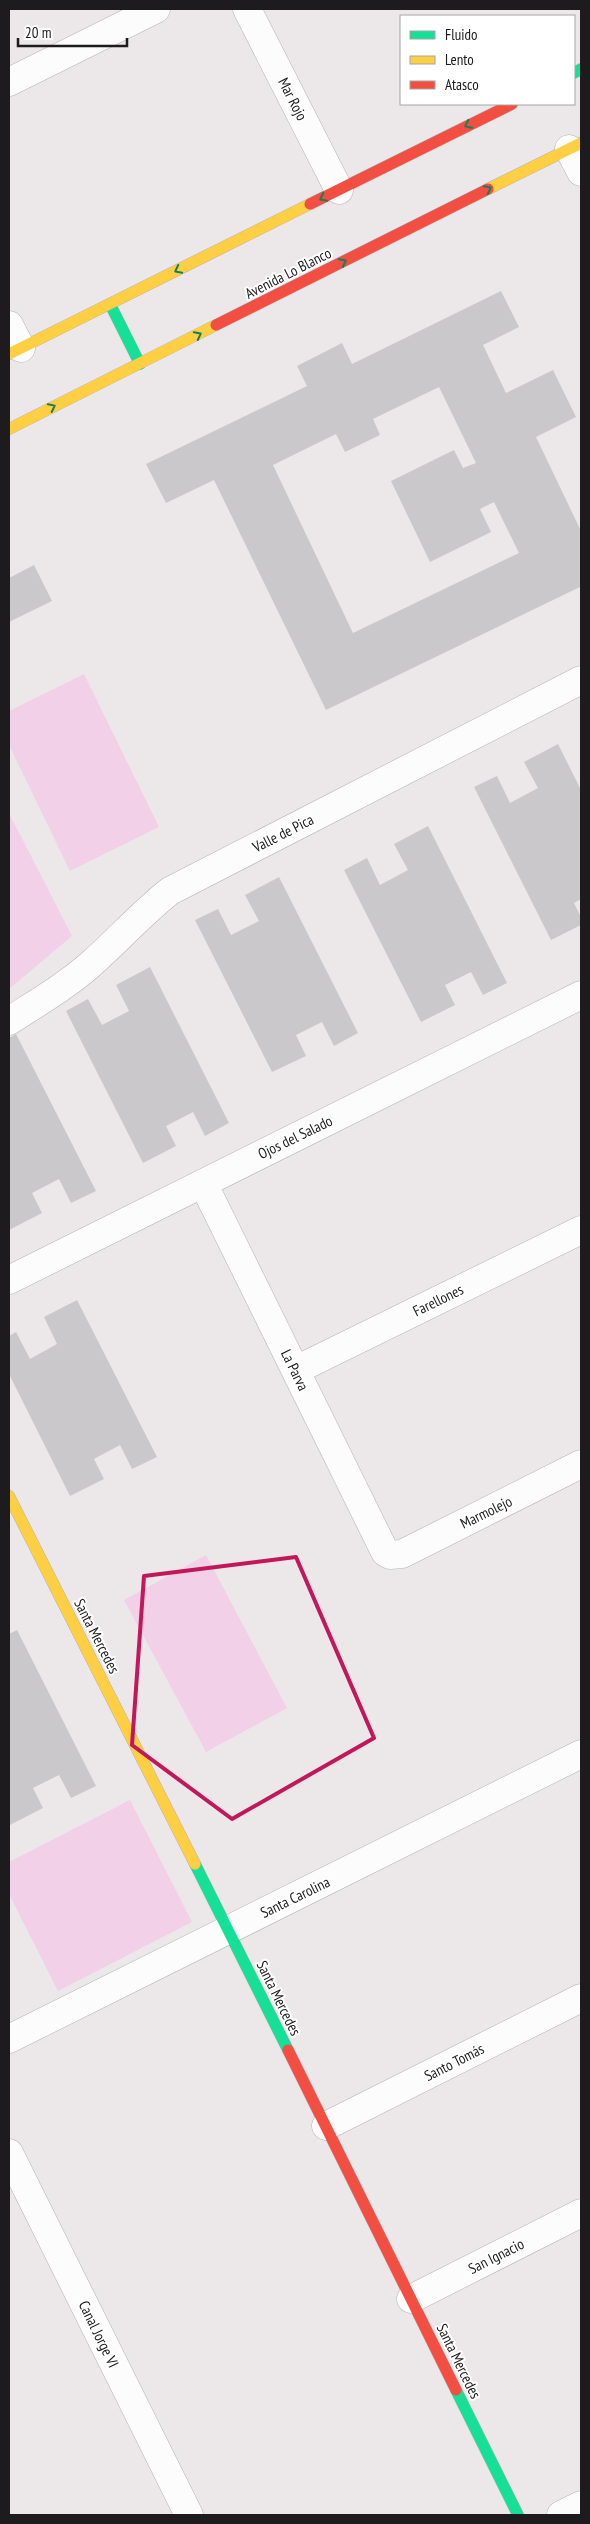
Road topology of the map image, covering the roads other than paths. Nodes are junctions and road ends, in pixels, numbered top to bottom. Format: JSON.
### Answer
{"nodes":[{"id":1,"x":156,"y":9,"type":"edge"},
{"id":2,"x":247,"y":9,"type":"edge"},
{"id":3,"x":9,"y":82,"type":"edge"},
{"id":4,"x":510,"y":105,"type":"edge"},
{"id":5,"x":575,"y":146,"type":"edge"},
{"id":6,"x":581,"y":172,"type":"edge"},
{"id":7,"x":339,"y":190,"type":"junction"},
{"id":8,"x":110,"y":304,"type":"junction"},
{"id":9,"x":13,"y":342,"type":"edge"},
{"id":10,"x":140,"y":364,"type":"junction"},
{"id":11,"x":9,"y":429,"type":"edge"},
{"id":12,"x":581,"y":680,"type":"edge"},
{"id":13,"x":581,"y":995,"type":"edge"},
{"id":14,"x":9,"y":1021,"type":"edge"},
{"id":15,"x":203,"y":1183,"type":"junction"},
{"id":16,"x":581,"y":1230,"type":"edge"},
{"id":17,"x":9,"y":1280,"type":"edge"},
{"id":18,"x":296,"y":1370,"type":"junction"},
{"id":19,"x":581,"y":1464,"type":"edge"},
{"id":20,"x":9,"y":1496,"type":"edge"},
{"id":21,"x":390,"y":1555,"type":"joint"},
{"id":22,"x":581,"y":1754,"type":"edge"},
{"id":23,"x":228,"y":1930,"type":"junction"},
{"id":24,"x":581,"y":1998,"type":"edge"},
{"id":25,"x":9,"y":2040,"type":"edge"},
{"id":26,"x":326,"y":2126,"type":"junction"},
{"id":27,"x":9,"y":2153,"type":"edge"},
{"id":28,"x":581,"y":2213,"type":"edge"},
{"id":29,"x":411,"y":2299,"type":"junction"},
{"id":30,"x":581,"y":2505,"type":"edge"},
{"id":31,"x":189,"y":2515,"type":"edge"},
{"id":32,"x":518,"y":2515,"type":"edge"},
{"id":33,"x":561,"y":2515,"type":"edge"}],
"edges":[{"from":1,"to":3,"type":"street"},
{"from":2,"to":7,"type":"street","name":"Mar Rojo"},
{"from":4,"to":7,"type":"main road","one_way":true},
{"from":5,"to":6,"type":"street"},
{"from":10,"to":5,"type":"main road","name":"Avenida Lo Blanco","one_way":true},
{"from":7,"to":8,"type":"main road","one_way":true},
{"from":8,"to":9,"type":"main road"},
{"from":8,"to":10,"type":"main road"},
{"from":11,"to":10,"type":"main road","name":"Avenida Lo Blanco","one_way":true},
{"from":12,"to":14,"type":"street","name":"Valle de Pica"},
{"from":13,"to":15,"type":"street","name":"Ojos del Salado"},
{"from":15,"to":17,"type":"street","name":"Ojos del Salado"},
{"from":15,"to":18,"type":"street","name":"La Parva"},
{"from":16,"to":18,"type":"street","name":"Farellones"},
{"from":18,"to":21,"type":"street","name":"La Parva"},
{"from":19,"to":21,"type":"street","name":"Marmolejo"},
{"from":20,"to":23,"type":"main road","name":"Santa Mercedes"},
{"from":22,"to":23,"type":"street","name":"Santa Carolina"},
{"from":23,"to":25,"type":"street","name":"Santa Carolina"},
{"from":23,"to":26,"type":"main road","name":"Santa Mercedes"},
{"from":24,"to":26,"type":"street","name":"Santo Tomás"},
{"from":26,"to":29,"type":"main road","name":"Santa Mercedes"},
{"from":27,"to":31,"type":"street","name":"Canal Jorge VI"},
{"from":28,"to":29,"type":"street","name":"San Ignacio"},
{"from":29,"to":32,"type":"main road","name":"Santa Mercedes"},
{"from":30,"to":33,"type":"street"}]}
